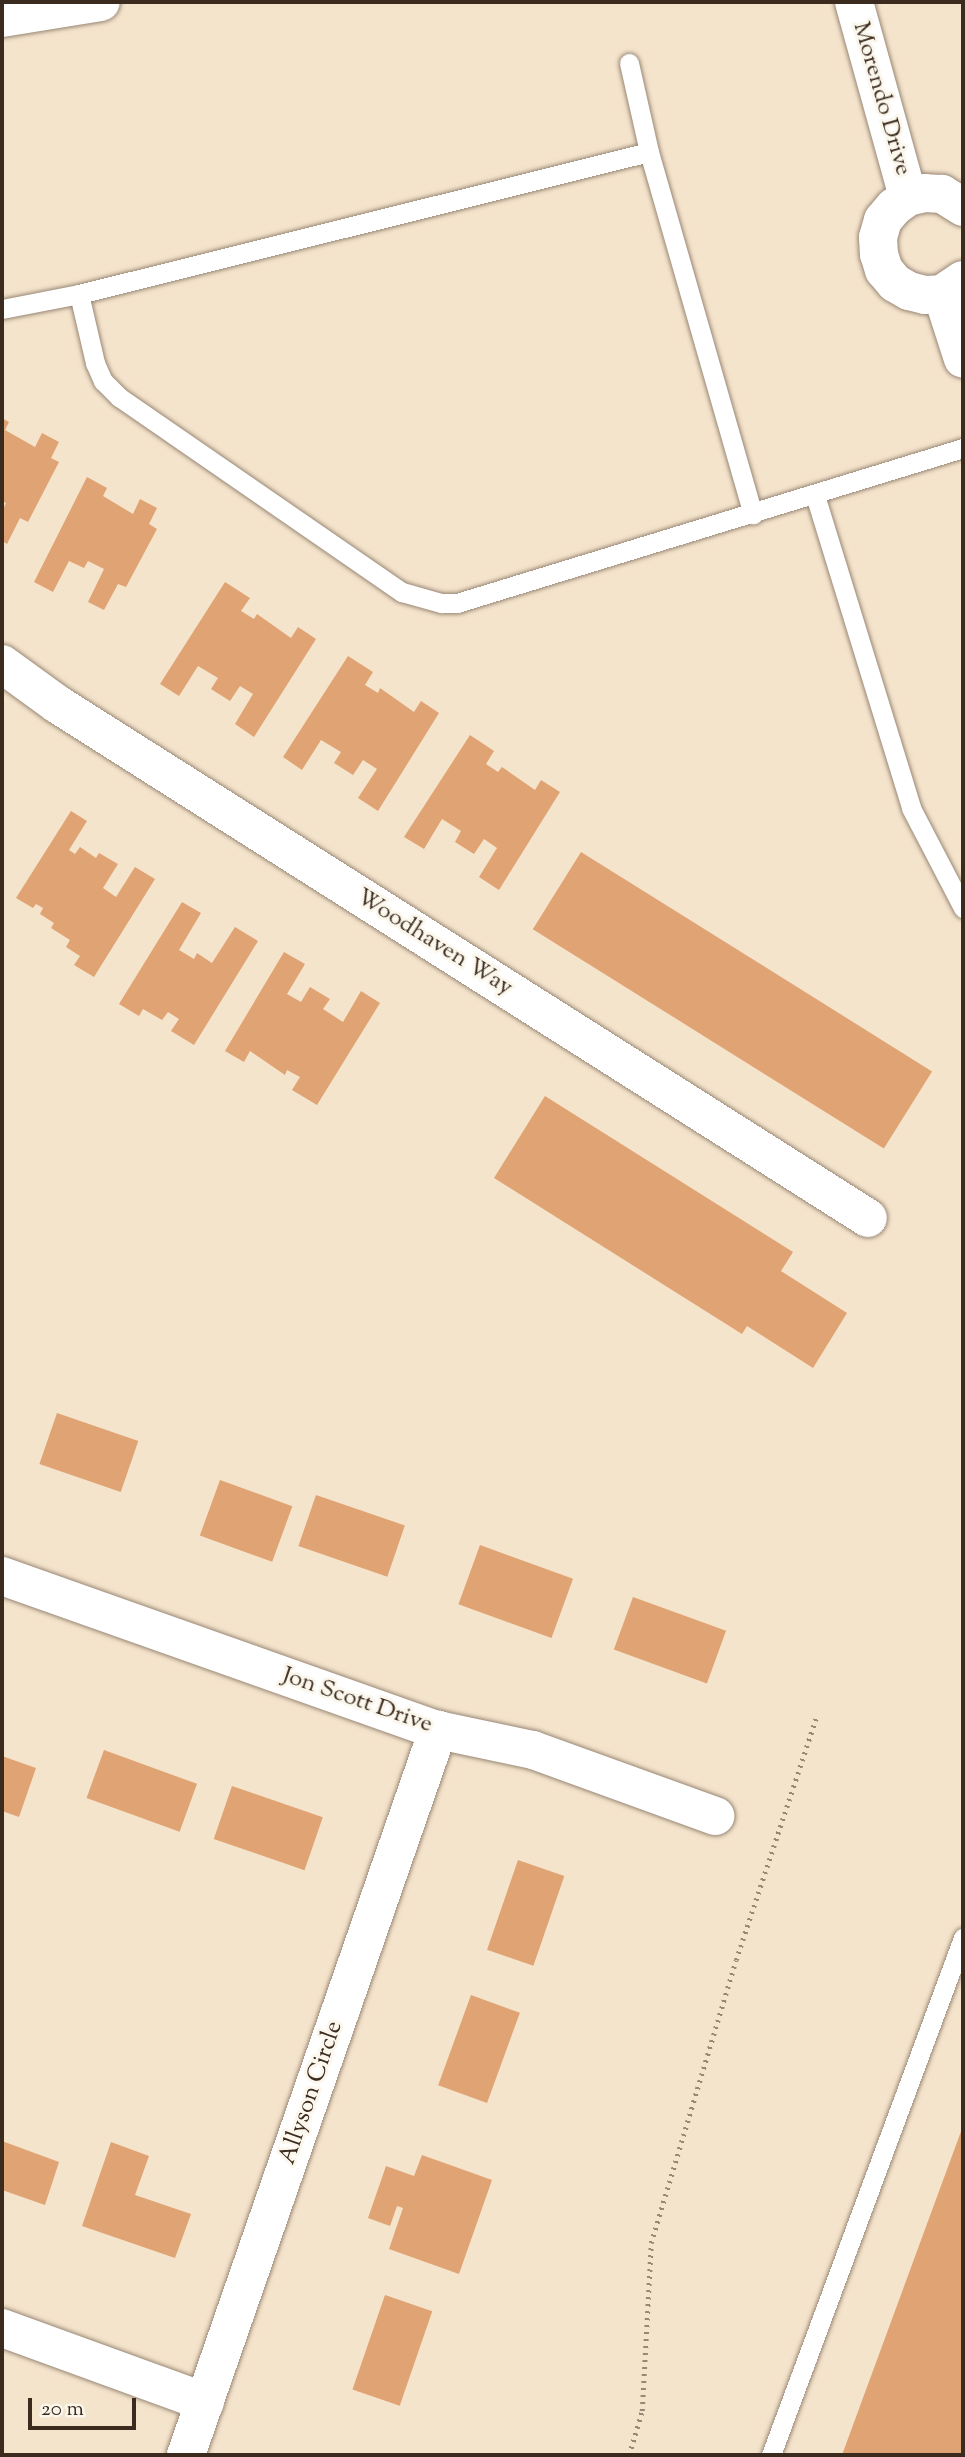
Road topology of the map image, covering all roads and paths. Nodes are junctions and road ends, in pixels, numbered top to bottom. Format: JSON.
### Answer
{"nodes":[{"id":1,"x":101,"y":2,"type":"edge"},
{"id":2,"x":854,"y":2,"type":"edge"},
{"id":3,"x":2,"y":18,"type":"edge"},
{"id":4,"x":629,"y":63,"type":"dead end"},
{"id":5,"x":649,"y":152,"type":"junction"},
{"id":6,"x":908,"y":197,"type":"junction"},
{"id":7,"x":963,"y":207,"type":"edge"},
{"id":8,"x":952,"y":287,"type":"edge"},
{"id":9,"x":79,"y":294,"type":"junction"},
{"id":10,"x":2,"y":309,"type":"edge"},
{"id":11,"x":963,"y":359,"type":"edge"},
{"id":12,"x":963,"y":448,"type":"edge"},
{"id":13,"x":816,"y":495,"type":"junction"},
{"id":14,"x":753,"y":514,"type":"junction"},
{"id":15,"x":2,"y":664,"type":"edge"},
{"id":16,"x":963,"y":908,"type":"edge"},
{"id":17,"x":868,"y":1218,"type":"dead end"},
{"id":18,"x":2,"y":1576,"type":"edge"},
{"id":19,"x":817,"y":1715,"type":"dead end"},
{"id":20,"x":438,"y":1730,"type":"junction"},
{"id":21,"x":715,"y":1816,"type":"dead end"},
{"id":22,"x":963,"y":1938,"type":"edge"},
{"id":23,"x":2,"y":2328,"type":"edge"},
{"id":24,"x":205,"y":2402,"type":"junction"},
{"id":25,"x":186,"y":2455,"type":"edge"},
{"id":26,"x":629,"y":2455,"type":"edge"},
{"id":27,"x":771,"y":2455,"type":"edge"}],
"edges":[{"from":1,"to":3,"type":"street"},
{"from":2,"to":6,"type":"street","name":"Morendo Drive"},
{"from":4,"to":5,"type":"lane"},
{"from":5,"to":9,"type":"lane"},
{"from":5,"to":14,"type":"lane"},
{"from":6,"to":7,"type":"street"},
{"from":6,"to":8,"type":"street"},
{"from":8,"to":11,"type":"street"},
{"from":9,"to":10,"type":"lane"},
{"from":9,"to":14,"type":"lane"},
{"from":12,"to":13,"type":"lane"},
{"from":13,"to":14,"type":"lane"},
{"from":13,"to":16,"type":"lane"},
{"from":15,"to":17,"type":"street","name":"Woodhaven Way"},
{"from":18,"to":20,"type":"street","name":"Jon Scott Drive"},
{"from":19,"to":26,"type":"path"},
{"from":20,"to":21,"type":"street","name":"Jon Scott Drive"},
{"from":20,"to":24,"type":"street","name":"Allyson Circle"},
{"from":22,"to":27,"type":"lane"},
{"from":23,"to":24,"type":"street"},
{"from":24,"to":25,"type":"street","name":"Allyson Circle"}]}
